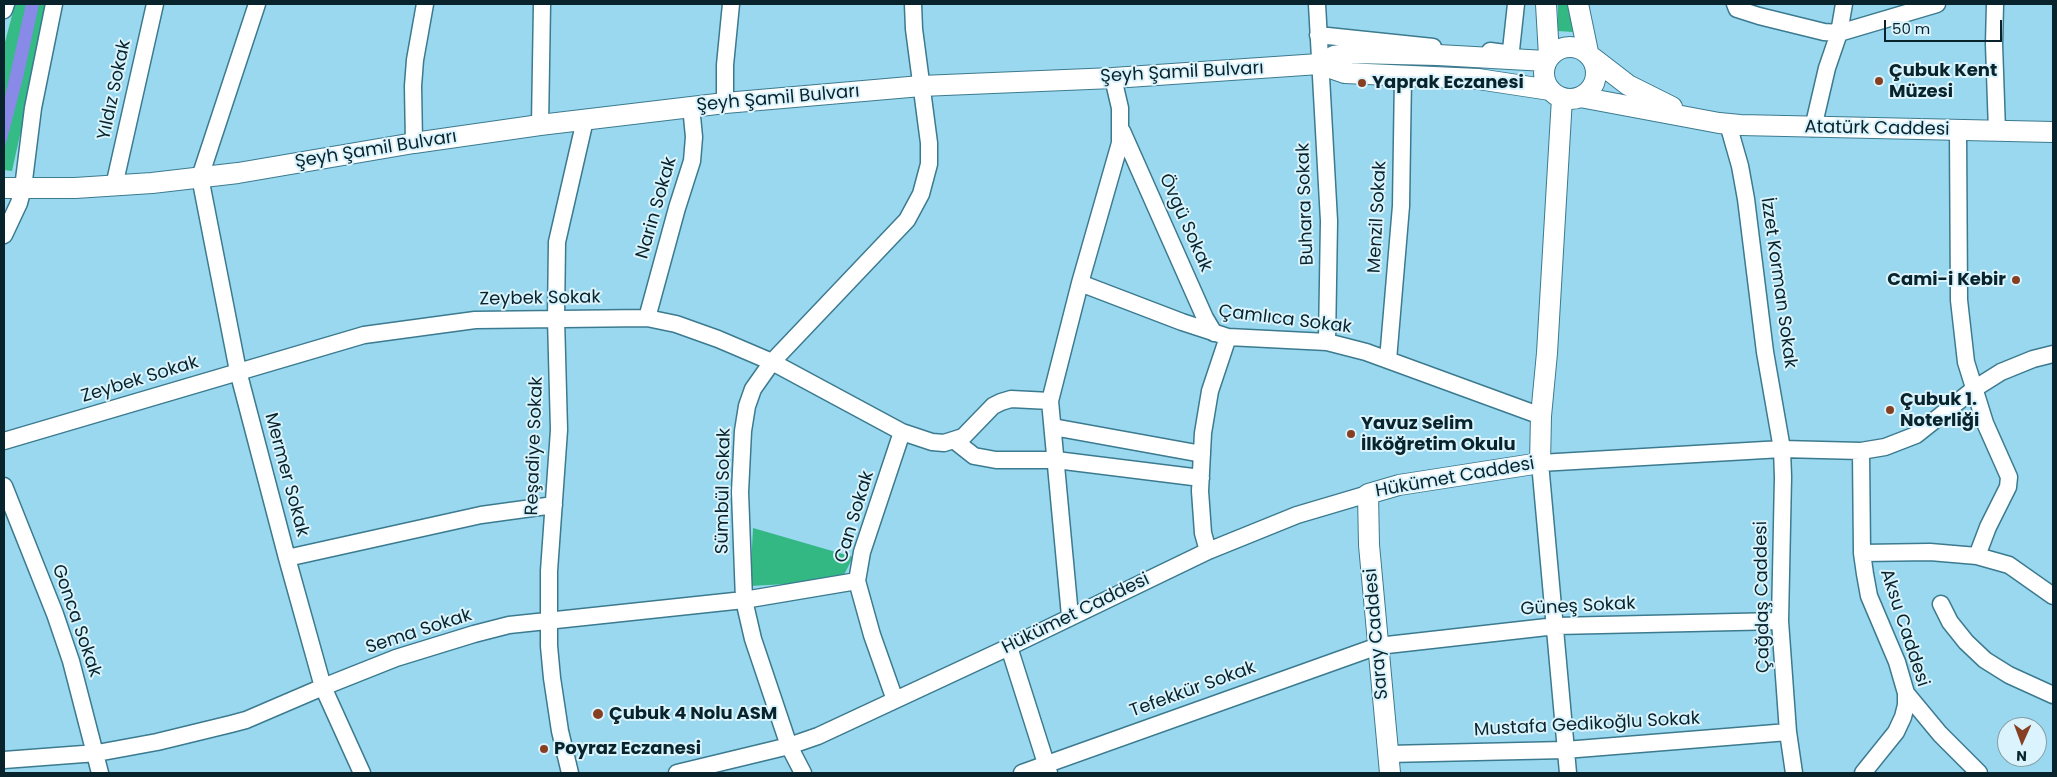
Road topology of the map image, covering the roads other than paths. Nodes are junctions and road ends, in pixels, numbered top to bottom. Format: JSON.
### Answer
{"nodes":[{"id":1,"x":6,"y":4,"type":"edge"},
{"id":2,"x":54,"y":4,"type":"edge"},
{"id":3,"x":155,"y":4,"type":"edge"},
{"id":4,"x":257,"y":4,"type":"edge"},
{"id":5,"x":425,"y":4,"type":"edge"},
{"id":6,"x":542,"y":4,"type":"edge"},
{"id":7,"x":731,"y":4,"type":"edge"},
{"id":8,"x":913,"y":4,"type":"edge"},
{"id":9,"x":1317,"y":4,"type":"edge"},
{"id":10,"x":1323,"y":4,"type":"edge"},
{"id":11,"x":1516,"y":4,"type":"edge"},
{"id":12,"x":1546,"y":4,"type":"edge"},
{"id":13,"x":1578,"y":4,"type":"edge"},
{"id":14,"x":1844,"y":4,"type":"edge"},
{"id":15,"x":1937,"y":4,"type":"edge"},
{"id":16,"x":1994,"y":4,"type":"edge"},
{"id":17,"x":1736,"y":6,"type":"edge"},
{"id":18,"x":4,"y":10,"type":"edge"},
{"id":19,"x":1838,"y":33,"type":"junction"},
{"id":20,"x":1318,"y":35,"type":"junction"},
{"id":21,"x":1338,"y":37,"type":"junction"},
{"id":22,"x":1590,"y":55,"type":"junction"},
{"id":23,"x":1548,"y":59,"type":"junction"},
{"id":24,"x":1320,"y":64,"type":"junction"},
{"id":25,"x":1403,"y":76,"type":"junction"},
{"id":26,"x":1113,"y":78,"type":"junction"},
{"id":27,"x":922,"y":86,"type":"junction"},
{"id":28,"x":1564,"y":95,"type":"junction"},
{"id":29,"x":725,"y":102,"type":"junction"},
{"id":30,"x":691,"y":106,"type":"junction"},
{"id":31,"x":585,"y":120,"type":"junction"},
{"id":32,"x":1702,"y":120,"type":"junction"},
{"id":33,"x":1728,"y":124,"type":"junction"},
{"id":34,"x":540,"y":125,"type":"junction"},
{"id":35,"x":1121,"y":128,"type":"junction"},
{"id":36,"x":1813,"y":128,"type":"junction"},
{"id":37,"x":1958,"y":130,"type":"junction"},
{"id":38,"x":1997,"y":131,"type":"junction"},
{"id":39,"x":2053,"y":132,"type":"edge"},
{"id":40,"x":414,"y":143,"type":"junction"},
{"id":41,"x":200,"y":178,"type":"junction"},
{"id":42,"x":114,"y":186,"type":"junction"},
{"id":43,"x":11,"y":188,"type":"edge"},
{"id":44,"x":4,"y":235,"type":"edge"},
{"id":45,"x":1080,"y":283,"type":"junction"},
{"id":46,"x":556,"y":318,"type":"junction"},
{"id":47,"x":647,"y":318,"type":"junction"},
{"id":48,"x":1221,"y":335,"type":"junction"},
{"id":49,"x":1327,"y":342,"type":"junction"},
{"id":50,"x":2053,"y":354,"type":"edge"},
{"id":51,"x":1388,"y":360,"type":"junction"},
{"id":52,"x":772,"y":362,"type":"junction"},
{"id":53,"x":238,"y":371,"type":"junction"},
{"id":54,"x":1974,"y":389,"type":"junction"},
{"id":55,"x":1050,"y":401,"type":"junction"},
{"id":56,"x":1541,"y":416,"type":"junction"},
{"id":57,"x":1053,"y":427,"type":"junction"},
{"id":58,"x":902,"y":432,"type":"junction"},
{"id":59,"x":4,"y":441,"type":"edge"},
{"id":60,"x":955,"y":441,"type":"junction"},
{"id":61,"x":1782,"y":449,"type":"junction"},
{"id":62,"x":1862,"y":451,"type":"junction"},
{"id":63,"x":1202,"y":454,"type":"junction"},
{"id":64,"x":1056,"y":460,"type":"junction"},
{"id":65,"x":1540,"y":463,"type":"junction"},
{"id":66,"x":1201,"y":478,"type":"junction"},
{"id":67,"x":4,"y":486,"type":"edge"},
{"id":68,"x":1368,"y":494,"type":"junction"},
{"id":69,"x":554,"y":505,"type":"junction"},
{"id":70,"x":1208,"y":551,"type":"junction"},
{"id":71,"x":1862,"y":553,"type":"junction"},
{"id":72,"x":1977,"y":556,"type":"junction"},
{"id":73,"x":287,"y":558,"type":"junction"},
{"id":74,"x":857,"y":582,"type":"junction"},
{"id":75,"x":2053,"y":596,"type":"edge"},
{"id":76,"x":744,"y":600,"type":"junction"},
{"id":77,"x":1941,"y":604,"type":"dead end"},
{"id":78,"x":1070,"y":616,"type":"junction"},
{"id":79,"x":548,"y":620,"type":"junction"},
{"id":80,"x":1780,"y":621,"type":"junction"},
{"id":81,"x":1556,"y":626,"type":"junction"},
{"id":82,"x":1378,"y":646,"type":"junction"},
{"id":83,"x":1009,"y":647,"type":"junction"},
{"id":84,"x":323,"y":686,"type":"junction"},
{"id":85,"x":1906,"y":693,"type":"junction"},
{"id":86,"x":2053,"y":696,"type":"edge"},
{"id":87,"x":895,"y":700,"type":"junction"},
{"id":88,"x":1788,"y":732,"type":"junction"},
{"id":89,"x":789,"y":746,"type":"junction"},
{"id":90,"x":1565,"y":750,"type":"junction"},
{"id":91,"x":97,"y":753,"type":"junction"},
{"id":92,"x":5,"y":764,"type":"edge"},
{"id":93,"x":1389,"y":764,"type":"edge"},
{"id":94,"x":1048,"y":768,"type":"edge"},
{"id":95,"x":100,"y":773,"type":"edge"},
{"id":96,"x":362,"y":773,"type":"edge"},
{"id":97,"x":570,"y":773,"type":"edge"},
{"id":98,"x":677,"y":773,"type":"edge"},
{"id":99,"x":803,"y":773,"type":"edge"},
{"id":100,"x":1022,"y":773,"type":"edge"},
{"id":101,"x":1568,"y":773,"type":"edge"},
{"id":102,"x":1794,"y":773,"type":"edge"},
{"id":103,"x":1863,"y":773,"type":"edge"},
{"id":104,"x":1979,"y":773,"type":"edge"}],
"edges":[{"from":1,"to":18,"type":"street"},
{"from":2,"to":43,"type":"street"},
{"from":3,"to":42,"type":"street","name":"Yıldız Sokak"},
{"from":4,"to":41,"type":"street"},
{"from":5,"to":40,"type":"street"},
{"from":6,"to":34,"type":"street"},
{"from":7,"to":29,"type":"street"},
{"from":8,"to":27,"type":"street","name":"Sümbül Sokak"},
{"from":9,"to":20,"type":"street","name":"Buhara Sokak"},
{"from":10,"to":21,"type":"street"},
{"from":11,"to":21,"type":"street"},
{"from":12,"to":23,"type":"main road"},
{"from":13,"to":22,"type":"main road"},
{"from":14,"to":19,"type":"street"},
{"from":15,"to":19,"type":"street"},
{"from":16,"to":38,"type":"street"},
{"from":17,"to":19,"type":"street"},
{"from":19,"to":36,"type":"street"},
{"from":20,"to":21,"type":"street"},
{"from":20,"to":24,"type":"street","name":"Buhara Sokak"},
{"from":22,"to":23,"type":"main road"},
{"from":22,"to":28,"type":"main road"},
{"from":22,"to":32,"type":"main road","name":"Atatürk Caddesi"},
{"from":23,"to":24,"type":"main road"},
{"from":23,"to":28,"type":"main road"},
{"from":24,"to":25,"type":"main road","name":"Şeyh Şamil Bulvarı"},
{"from":24,"to":26,"type":"main road","name":"Şeyh Şamil Bulvarı"},
{"from":24,"to":49,"type":"street","name":"Buhara Sokak"},
{"from":25,"to":28,"type":"main road","name":"Şeyh Şamil Bulvarı"},
{"from":25,"to":51,"type":"street","name":"Menzil Sokak"},
{"from":26,"to":27,"type":"main road","name":"Şeyh Şamil Bulvarı"},
{"from":26,"to":35,"type":"street"},
{"from":27,"to":29,"type":"main road","name":"Şeyh Şamil Bulvarı"},
{"from":27,"to":52,"type":"street","name":"Sümbül Sokak"},
{"from":28,"to":32,"type":"main road","name":"Atatürk Caddesi"},
{"from":28,"to":56,"type":"main road"},
{"from":29,"to":30,"type":"main road","name":"Şeyh Şamil Bulvarı"},
{"from":30,"to":31,"type":"main road","name":"Şeyh Şamil Bulvarı"},
{"from":30,"to":47,"type":"street","name":"Narin Sokak"},
{"from":31,"to":34,"type":"main road","name":"Şeyh Şamil Bulvarı"},
{"from":31,"to":46,"type":"street","name":"Reşadiye Sokak"},
{"from":32,"to":33,"type":"main road","name":"Atatürk Caddesi"},
{"from":33,"to":36,"type":"main road","name":"Atatürk Caddesi"},
{"from":33,"to":61,"type":"street","name":"İzzet Korman Sokak"},
{"from":34,"to":40,"type":"main road","name":"Şeyh Şamil Bulvarı"},
{"from":35,"to":45,"type":"street"},
{"from":35,"to":48,"type":"street","name":"Övgü Sokak"},
{"from":36,"to":37,"type":"main road","name":"Atatürk Caddesi"},
{"from":37,"to":38,"type":"main road","name":"Atatürk Caddesi"},
{"from":37,"to":54,"type":"street"},
{"from":38,"to":39,"type":"main road","name":"Atatürk Caddesi"},
{"from":40,"to":41,"type":"main road","name":"Şeyh Şamil Bulvarı"},
{"from":41,"to":42,"type":"main road","name":"Şeyh Şamil Bulvarı"},
{"from":41,"to":53,"type":"street","name":"Mermer Sokak"},
{"from":42,"to":43,"type":"main road","name":"Şeyh Şamil Bulvarı"},
{"from":43,"to":44,"type":"street"},
{"from":45,"to":48,"type":"street","name":"Çamlıca Sokak"},
{"from":45,"to":55,"type":"street"},
{"from":46,"to":47,"type":"street","name":"Zeybek Sokak"},
{"from":46,"to":53,"type":"street","name":"Zeybek Sokak"},
{"from":46,"to":69,"type":"street","name":"Reşadiye Sokak"},
{"from":47,"to":52,"type":"street","name":"Zeybek Sokak"},
{"from":48,"to":49,"type":"street","name":"Çamlıca Sokak"},
{"from":48,"to":63,"type":"street"},
{"from":49,"to":51,"type":"street","name":"Çamlıca Sokak"},
{"from":50,"to":54,"type":"street","name":"Hükümet Caddesi"},
{"from":51,"to":56,"type":"street","name":"Çamlıca Sokak"},
{"from":52,"to":58,"type":"street","name":"Zeybek Sokak"},
{"from":52,"to":76,"type":"street","name":"Sümbül Sokak"},
{"from":53,"to":59,"type":"street","name":"Zeybek Sokak"},
{"from":53,"to":73,"type":"street","name":"Mermer Sokak"},
{"from":54,"to":62,"type":"street","name":"Hükümet Caddesi"},
{"from":54,"to":72,"type":"street"},
{"from":55,"to":57,"type":"street"},
{"from":55,"to":60,"type":"street"},
{"from":56,"to":65,"type":"main road"},
{"from":57,"to":63,"type":"street"},
{"from":57,"to":64,"type":"street"},
{"from":58,"to":60,"type":"street","name":"Zeybek Sokak"},
{"from":58,"to":74,"type":"street","name":"Can Sokak"},
{"from":60,"to":64,"type":"street"},
{"from":61,"to":62,"type":"street","name":"Hükümet Caddesi"},
{"from":61,"to":65,"type":"street","name":"Hükümet Caddesi"},
{"from":61,"to":80,"type":"street","name":"Çağdaş Caddesi"},
{"from":62,"to":71,"type":"street","name":"Aksu Caddesi"},
{"from":63,"to":66,"type":"street"},
{"from":64,"to":66,"type":"street"},
{"from":64,"to":78,"type":"street"},
{"from":65,"to":68,"type":"main road","name":"Hükümet Caddesi"},
{"from":65,"to":81,"type":"street"},
{"from":66,"to":70,"type":"street"},
{"from":67,"to":91,"type":"street","name":"Gonca Sokak"},
{"from":68,"to":70,"type":"street","name":"Hükümet Caddesi"},
{"from":68,"to":82,"type":"main road","name":"Saray Caddesi"},
{"from":69,"to":73,"type":"street"},
{"from":69,"to":79,"type":"street","name":"Reşadiye Sokak"},
{"from":70,"to":78,"type":"street","name":"Hükümet Caddesi"},
{"from":71,"to":72,"type":"street"},
{"from":71,"to":85,"type":"street","name":"Aksu Caddesi"},
{"from":72,"to":75,"type":"street"},
{"from":73,"to":84,"type":"street","name":"Mermer Sokak"},
{"from":74,"to":76,"type":"street","name":"Sema Sokak"},
{"from":74,"to":87,"type":"street","name":"Can Sokak"},
{"from":76,"to":79,"type":"street","name":"Sema Sokak"},
{"from":76,"to":89,"type":"street","name":"Sümbül Sokak"},
{"from":77,"to":86,"type":"street"},
{"from":78,"to":83,"type":"street","name":"Hükümet Caddesi"},
{"from":79,"to":84,"type":"street","name":"Sema Sokak"},
{"from":79,"to":97,"type":"street","name":"Reşadiye Sokak"},
{"from":80,"to":81,"type":"street","name":"Güneş Sokak"},
{"from":80,"to":88,"type":"street","name":"Çağdaş Caddesi"},
{"from":81,"to":82,"type":"street","name":"Güneş Sokak"},
{"from":81,"to":90,"type":"street"},
{"from":82,"to":93,"type":"main road","name":"Saray Caddesi"},
{"from":82,"to":94,"type":"street","name":"Tefekkür Sokak"},
{"from":83,"to":87,"type":"street","name":"Hükümet Caddesi"},
{"from":83,"to":94,"type":"street"},
{"from":84,"to":91,"type":"street","name":"Sema Sokak"},
{"from":84,"to":96,"type":"street","name":"Mermer Sokak"},
{"from":85,"to":103,"type":"street","name":"Aksu Caddesi"},
{"from":85,"to":104,"type":"street"},
{"from":87,"to":89,"type":"street","name":"Hükümet Caddesi"},
{"from":88,"to":90,"type":"street","name":"Mustafa Gedikoğlu Sokak"},
{"from":88,"to":102,"type":"street","name":"Çağdaş Caddesi"},
{"from":89,"to":98,"type":"street","name":"Hükümet Caddesi"},
{"from":89,"to":99,"type":"street","name":"Sümbül Sokak"},
{"from":90,"to":93,"type":"street","name":"Mustafa Gedikoğlu Sokak"},
{"from":90,"to":101,"type":"street"},
{"from":91,"to":92,"type":"street","name":"Sema Sokak"},
{"from":91,"to":95,"type":"street","name":"Gonca Sokak"},
{"from":94,"to":100,"type":"street","name":"Tefekkür Sokak"}]}
